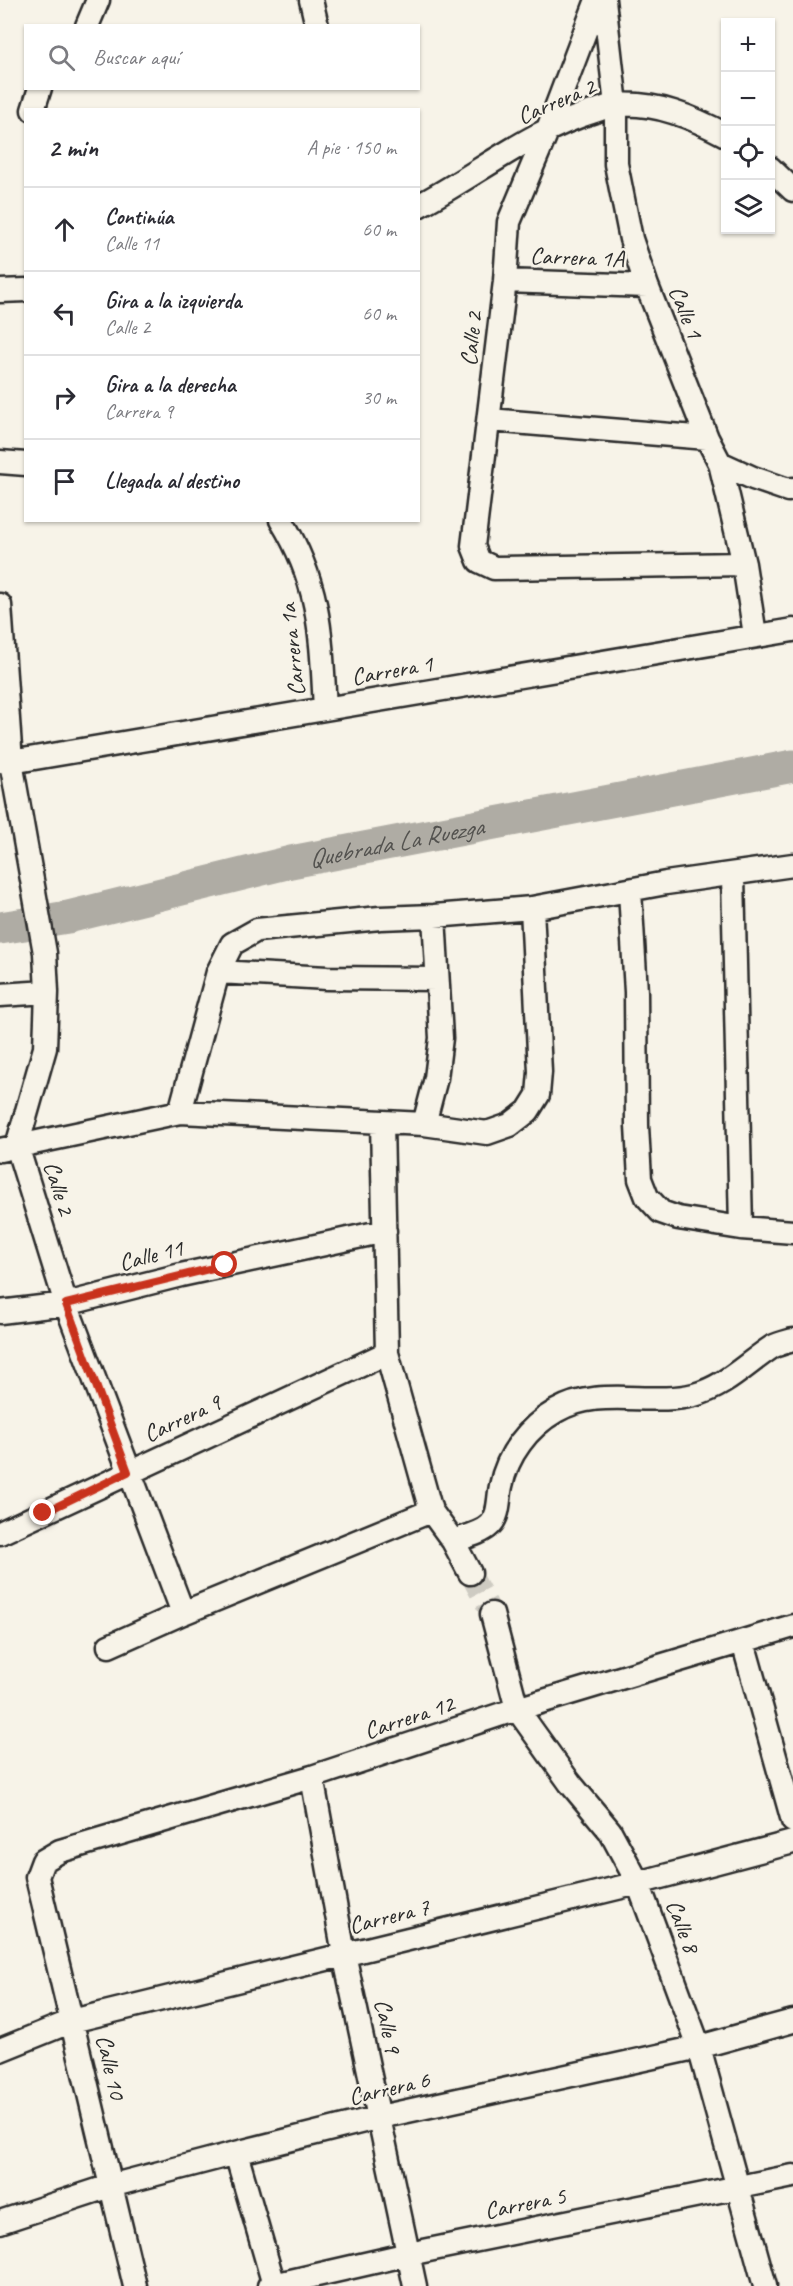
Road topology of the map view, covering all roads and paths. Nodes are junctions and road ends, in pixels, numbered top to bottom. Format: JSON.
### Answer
{"nodes":[{"id":1,"x":98,"y":0,"type":"edge"},
{"id":2,"x":311,"y":0,"type":"edge"},
{"id":3,"x":597,"y":0,"type":"edge"},
{"id":4,"x":604,"y":0,"type":"edge"},
{"id":5,"x":88,"y":24,"type":"edge"},
{"id":6,"x":317,"y":24,"type":"edge"},
{"id":7,"x":39,"y":90,"type":"edge"},
{"id":8,"x":616,"y":105,"type":"junction"},
{"id":9,"x":34,"y":108,"type":"edge"},
{"id":10,"x":548,"y":129,"type":"junction"},
{"id":11,"x":721,"y":132,"type":"edge"},
{"id":12,"x":775,"y":172,"type":"edge"},
{"id":13,"x":793,"y":190,"type":"edge"},
{"id":14,"x":420,"y":205,"type":"edge"},
{"id":15,"x":505,"y":281,"type":"junction"},
{"id":16,"x":646,"y":286,"type":"junction"},
{"id":17,"x":24,"y":290,"type":"edge"},
{"id":18,"x":0,"y":291,"type":"edge"},
{"id":19,"x":489,"y":420,"type":"junction"},
{"id":20,"x":707,"y":438,"type":"junction"},
{"id":21,"x":0,"y":462,"type":"edge"},
{"id":22,"x":720,"y":463,"type":"junction"},
{"id":23,"x":24,"y":464,"type":"edge"},
{"id":24,"x":793,"y":489,"type":"edge"},
{"id":25,"x":282,"y":522,"type":"edge"},
{"id":26,"x":744,"y":564,"type":"junction"},
{"id":27,"x":0,"y":605,"type":"edge"},
{"id":28,"x":793,"y":630,"type":"edge"},
{"id":29,"x":755,"y":635,"type":"junction"},
{"id":30,"x":325,"y":709,"type":"junction"},
{"id":31,"x":6,"y":762,"type":"edge"},
{"id":32,"x":793,"y":865,"type":"edge"},
{"id":33,"x":733,"y":875,"type":"junction"},
{"id":34,"x":630,"y":891,"type":"junction"},
{"id":35,"x":532,"y":908,"type":"junction"},
{"id":36,"x":434,"y":916,"type":"junction"},
{"id":37,"x":218,"y":972,"type":"junction"},
{"id":38,"x":437,"y":980,"type":"junction"},
{"id":39,"x":47,"y":992,"type":"junction"},
{"id":40,"x":0,"y":995,"type":"edge"},
{"id":41,"x":180,"y":1112,"type":"junction"},
{"id":42,"x":382,"y":1123,"type":"junction"},
{"id":43,"x":424,"y":1124,"type":"junction"},
{"id":44,"x":9,"y":1148,"type":"edge"},
{"id":45,"x":741,"y":1228,"type":"junction"},
{"id":46,"x":385,"y":1231,"type":"junction"},
{"id":47,"x":793,"y":1232,"type":"edge"},
{"id":48,"x":66,"y":1304,"type":"junction"},
{"id":49,"x":0,"y":1312,"type":"edge"},
{"id":50,"x":793,"y":1340,"type":"edge"},
{"id":51,"x":387,"y":1353,"type":"junction"},
{"id":52,"x":128,"y":1472,"type":"junction"},
{"id":53,"x":431,"y":1511,"type":"junction"},
{"id":54,"x":0,"y":1533,"type":"edge"},
{"id":55,"x":453,"y":1542,"type":"junction"},
{"id":56,"x":470,"y":1573,"type":"tunnel mouth"},
{"id":57,"x":183,"y":1613,"type":"junction"},
{"id":58,"x":492,"y":1614,"type":"tunnel mouth"},
{"id":59,"x":793,"y":1626,"type":"edge"},
{"id":60,"x":744,"y":1642,"type":"junction"},
{"id":61,"x":109,"y":1646,"type":"dead end"},
{"id":62,"x":517,"y":1709,"type":"junction"},
{"id":63,"x":312,"y":1777,"type":"junction"},
{"id":64,"x":793,"y":1821,"type":"edge"},
{"id":65,"x":793,"y":1842,"type":"edge"},
{"id":66,"x":43,"y":1861,"type":"joint"},
{"id":67,"x":638,"y":1882,"type":"junction"},
{"id":68,"x":344,"y":1954,"type":"junction"},
{"id":69,"x":72,"y":2021,"type":"junction"},
{"id":70,"x":793,"y":2021,"type":"edge"},
{"id":71,"x":699,"y":2046,"type":"junction"},
{"id":72,"x":0,"y":2050,"type":"edge"},
{"id":73,"x":380,"y":2117,"type":"junction"},
{"id":74,"x":236,"y":2153,"type":"junction"},
{"id":75,"x":793,"y":2176,"type":"edge"},
{"id":76,"x":110,"y":2186,"type":"junction"},
{"id":77,"x":737,"y":2189,"type":"junction"},
{"id":78,"x":0,"y":2222,"type":"edge"},
{"id":79,"x":409,"y":2254,"type":"junction"},
{"id":80,"x":271,"y":2285,"type":"edge"},
{"id":81,"x":135,"y":2286,"type":"edge"},
{"id":82,"x":415,"y":2286,"type":"edge"},
{"id":83,"x":765,"y":2286,"type":"edge"}],
"edges":[{"from":1,"to":5,"type":"street"},
{"from":2,"to":6,"type":"street"},
{"from":3,"to":10,"type":"street","name":"Calle 2"},
{"from":4,"to":8,"type":"street","name":"Calle 1"},
{"from":7,"to":9,"type":"street"},
{"from":8,"to":10,"type":"street","name":"Carrera 2"},
{"from":8,"to":11,"type":"street","name":"Carrera 2"},
{"from":8,"to":16,"type":"street","name":"Calle 1"},
{"from":10,"to":14,"type":"street","name":"Carrera 2"},
{"from":10,"to":15,"type":"street","name":"Calle 2"},
{"from":12,"to":13,"type":"street"},
{"from":15,"to":16,"type":"street","name":"Carrera 1A"},
{"from":15,"to":19,"type":"street","name":"Calle 2"},
{"from":16,"to":20,"type":"street","name":"Calle 1"},
{"from":17,"to":18,"type":"street"},
{"from":19,"to":20,"type":"street"},
{"from":19,"to":26,"type":"street","name":"Calle 2"},
{"from":20,"to":22,"type":"street","name":"Calle 1"},
{"from":21,"to":23,"type":"street"},
{"from":22,"to":24,"type":"street"},
{"from":22,"to":26,"type":"street","name":"Calle 1"},
{"from":25,"to":30,"type":"street","name":"Carrera 1a"},
{"from":26,"to":29,"type":"street","name":"Calle 1"},
{"from":27,"to":31,"type":"street"},
{"from":28,"to":29,"type":"street","name":"Carrera 1"},
{"from":29,"to":30,"type":"street","name":"Carrera 1"},
{"from":30,"to":31,"type":"street","name":"Carrera 1"},
{"from":31,"to":39,"type":"street","name":"Calle 2"},
{"from":32,"to":33,"type":"street"},
{"from":33,"to":34,"type":"street"},
{"from":33,"to":45,"type":"street"},
{"from":34,"to":35,"type":"street"},
{"from":34,"to":45,"type":"street"},
{"from":35,"to":36,"type":"street"},
{"from":35,"to":43,"type":"street"},
{"from":36,"to":37,"type":"street"},
{"from":36,"to":38,"type":"street"},
{"from":37,"to":38,"type":"street"},
{"from":37,"to":41,"type":"street"},
{"from":38,"to":43,"type":"street"},
{"from":39,"to":40,"type":"street"},
{"from":39,"to":44,"type":"street","name":"Calle 2"},
{"from":41,"to":42,"type":"street"},
{"from":41,"to":44,"type":"street"},
{"from":42,"to":43,"type":"street"},
{"from":42,"to":46,"type":"street"},
{"from":44,"to":48,"type":"street","name":"Calle 2"},
{"from":45,"to":47,"type":"street"},
{"from":46,"to":48,"type":"street","name":"Calle 11"},
{"from":46,"to":51,"type":"street"},
{"from":48,"to":49,"type":"street","name":"Calle 11"},
{"from":48,"to":52,"type":"street","name":"Calle 2"},
{"from":50,"to":55,"type":"street"},
{"from":51,"to":52,"type":"street","name":"Carrera 9"},
{"from":51,"to":53,"type":"street"},
{"from":52,"to":54,"type":"street","name":"Carrera 9"},
{"from":52,"to":57,"type":"street","name":"Calle 2"},
{"from":53,"to":55,"type":"street"},
{"from":53,"to":57,"type":"street"},
{"from":55,"to":56,"type":"street"},
{"from":57,"to":61,"type":"street"},
{"from":58,"to":62,"type":"street","name":"Calle 8"},
{"from":59,"to":60,"type":"street","name":"Carrera 12"},
{"from":60,"to":62,"type":"street","name":"Carrera 12"},
{"from":60,"to":64,"type":"street"},
{"from":62,"to":63,"type":"street","name":"Carrera 12"},
{"from":62,"to":67,"type":"street","name":"Calle 8"},
{"from":63,"to":66,"type":"street","name":"Carrera 12"},
{"from":63,"to":68,"type":"street","name":"Calle 9"},
{"from":65,"to":67,"type":"street","name":"Carrera 7"},
{"from":66,"to":69,"type":"street","name":"Calle 10"},
{"from":67,"to":68,"type":"street","name":"Carrera 7"},
{"from":67,"to":71,"type":"street","name":"Calle 8"},
{"from":68,"to":69,"type":"street","name":"Carrera 7"},
{"from":68,"to":73,"type":"street","name":"Calle 9"},
{"from":69,"to":72,"type":"street","name":"Carrera 7"},
{"from":69,"to":76,"type":"street","name":"Calle 10"},
{"from":70,"to":71,"type":"street","name":"Carrera 6"},
{"from":71,"to":73,"type":"street","name":"Carrera 6"},
{"from":71,"to":77,"type":"street","name":"Calle 8"},
{"from":73,"to":74,"type":"street","name":"Carrera 6"},
{"from":73,"to":79,"type":"street","name":"Calle 9"},
{"from":74,"to":76,"type":"street","name":"Carrera 6"},
{"from":74,"to":80,"type":"street"},
{"from":75,"to":77,"type":"street","name":"Carrera 5"},
{"from":76,"to":78,"type":"street","name":"Carrera 6"},
{"from":76,"to":81,"type":"street","name":"Calle 10"},
{"from":77,"to":79,"type":"street","name":"Carrera 5"},
{"from":77,"to":83,"type":"street","name":"Calle 8"},
{"from":79,"to":80,"type":"street","name":"Carrera 5"},
{"from":79,"to":82,"type":"street","name":"Calle 9"}]}
